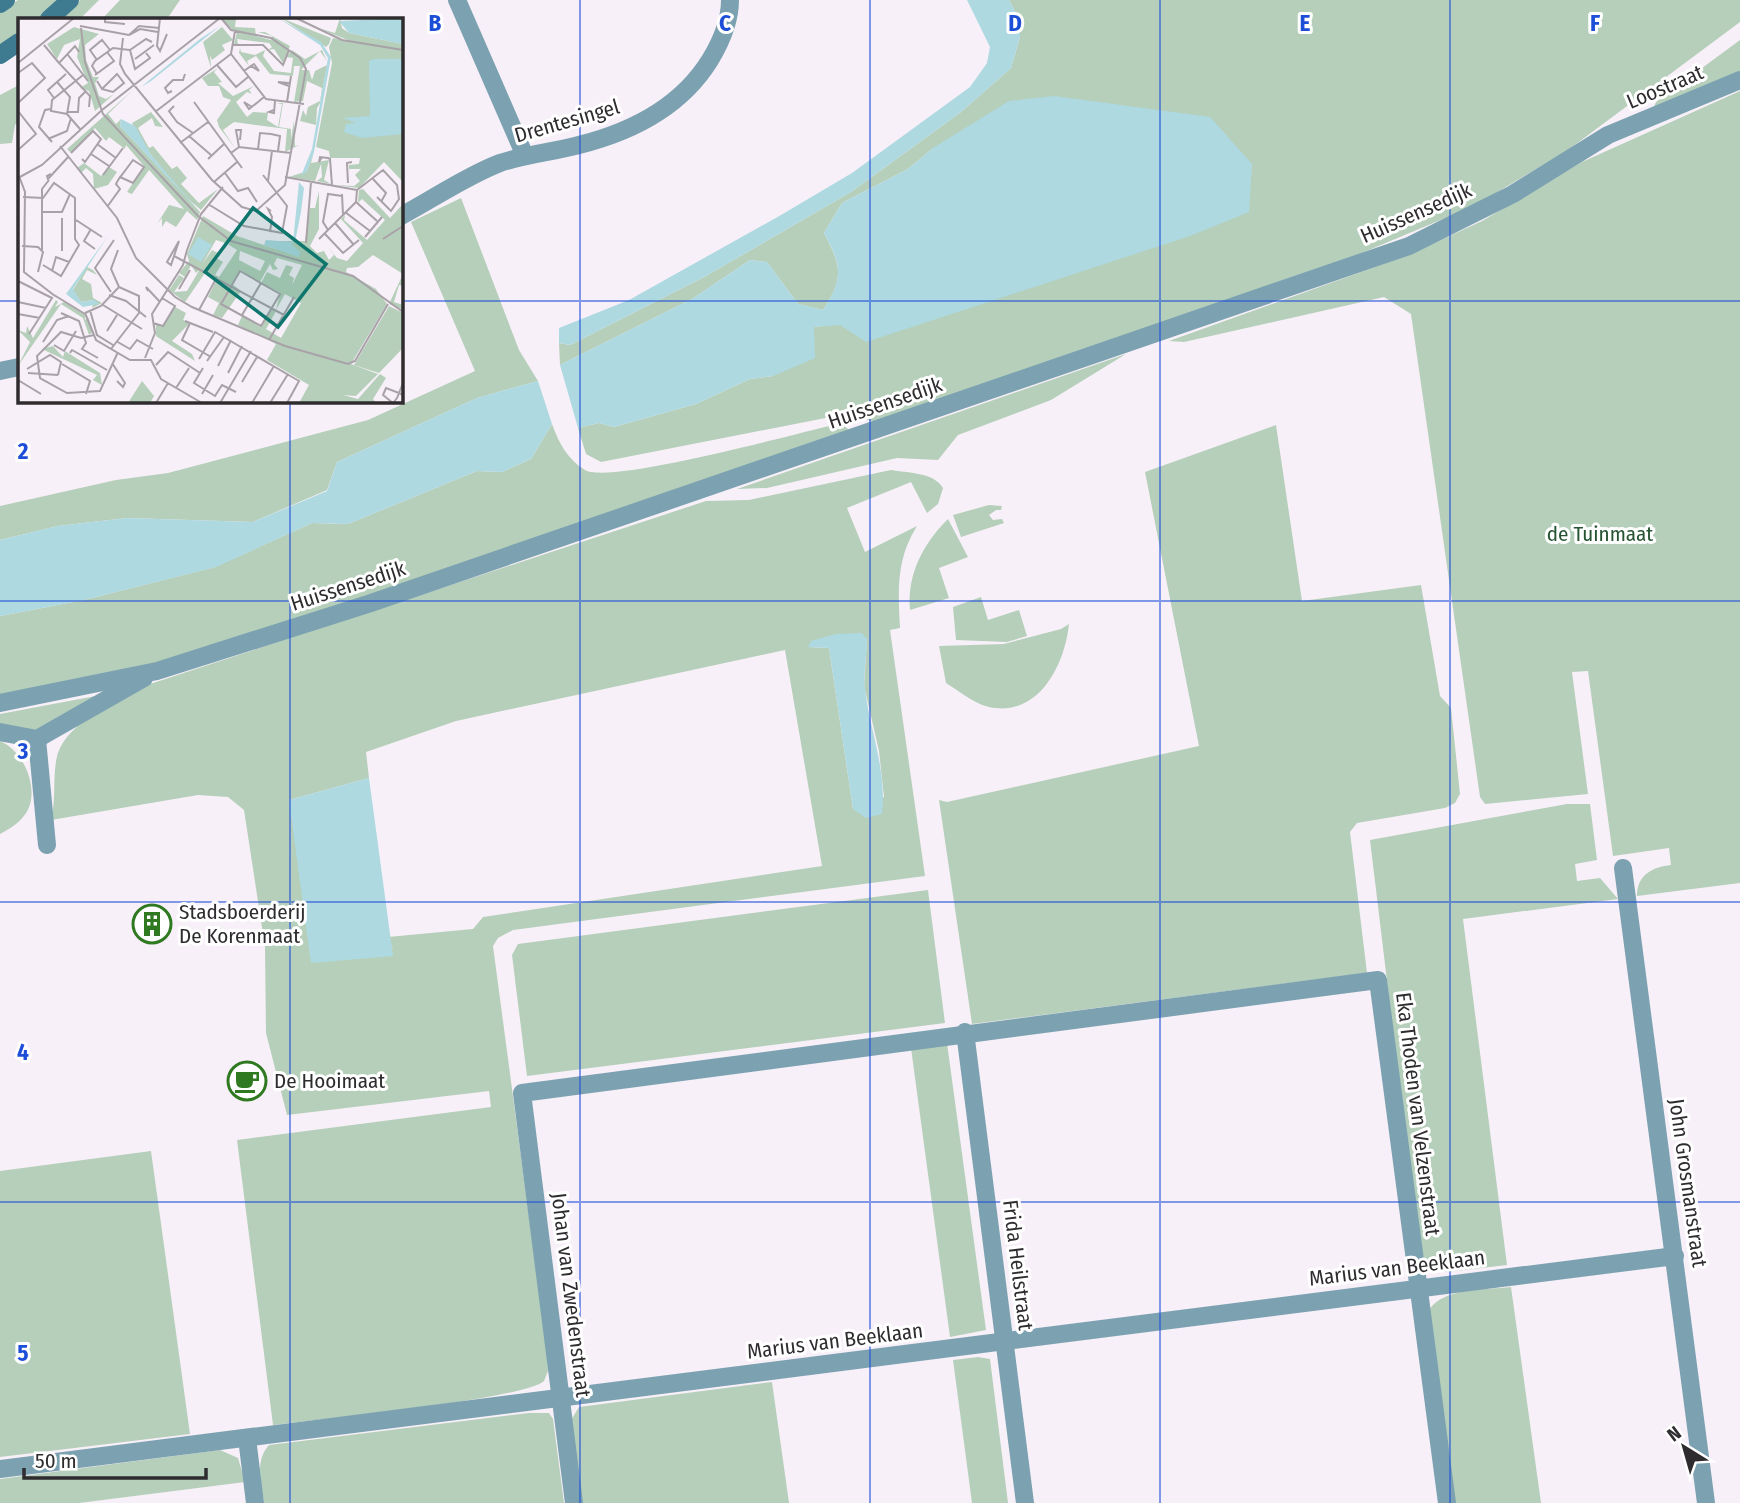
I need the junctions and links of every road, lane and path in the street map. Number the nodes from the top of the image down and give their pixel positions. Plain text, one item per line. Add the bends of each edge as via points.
1 (6, 0) edge
2 (70, 0) edge
3 (457, 0) edge
4 (730, 0) edge
5 (0, 4) edge
6 (50, 18) edge
7 (18, 43) edge
8 (0, 55) edge
9 (1740, 80) edge
10 (1608, 135) joint
11 (525, 156) junction
12 (402, 215) edge
13 (18, 367) edge
14 (0, 371) edge
15 (157, 671) junction
16 (0, 703) edge
17 (0, 733) edge
18 (37, 739) junction
19 (47, 845) dead end
20 (1623, 868) dead end
21 (965, 1032) junction
22 (1675, 1256) junction
23 (1418, 1287) junction
24 (1005, 1342) junction
25 (561, 1398) junction
26 (247, 1438) junction
27 (0, 1469) edge
28 (256, 1503) edge
29 (574, 1503) edge
30 (1025, 1503) edge
31 (1447, 1503) edge
32 (1706, 1503) edge

1 - 5 street
2 - 6 street
3 - 11 street
4 - 11 street, Drentesingel via 719,45 701,74 672,104 634,126
7 - 8 street
9 - 10 street, Loostraat
10 - 15 street, Huissensedijk via 1513,194 1409,246 483,566
11 - 12 street, Drentesingel via 499,164
13 - 14 street
15 - 16 street, Huissensedijk
15 - 18 street, Huissensedijk
17 - 18 street
18 - 19 street
20 - 22 street, John Grosmanstraat
21 - 23 street, Eka Thoden van Velzenstraat via 1378,980
21 - 24 street, Frida Heilstraat
21 - 25 street, Johan van Zwedenstraat via 522,1093
22 - 23 street, Marius van Beeklaan
22 - 32 street, John Grosmanstraat
23 - 24 street, Marius van Beeklaan
23 - 31 street, Eka Thoden van Velzenstraat
24 - 25 street, Marius van Beeklaan
24 - 30 street, Frida Heilstraat
25 - 26 street, Marius van Beeklaan
25 - 29 street, Johan van Zwedenstraat
26 - 27 street, Marius van Beeklaan
26 - 28 street

